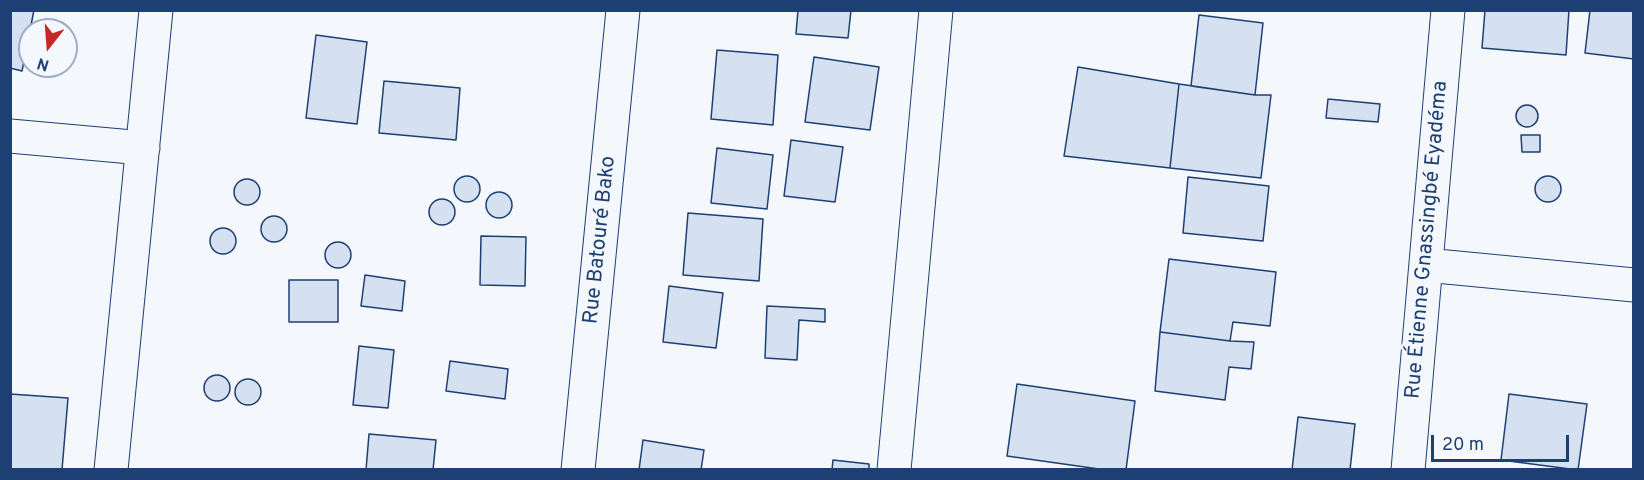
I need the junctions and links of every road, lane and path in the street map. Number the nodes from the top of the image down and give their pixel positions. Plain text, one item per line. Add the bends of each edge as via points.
1 (156, 10) edge
2 (623, 10) edge
3 (936, 10) edge
4 (1448, 10) edge
5 (10, 136) edge
6 (143, 148) junction
7 (1426, 265) junction
8 (1634, 285) edge
9 (111, 470) edge
10 (578, 470) edge
11 (894, 470) edge
12 (1408, 470) edge

1 - 6 street
2 - 10 street, Rue Batouré Bako
3 - 11 street
4 - 7 street, Rue Étienne Gnassingbé Eyadéma
5 - 6 street
6 - 9 street
7 - 8 street
7 - 12 street, Rue Étienne Gnassingbé Eyadéma

